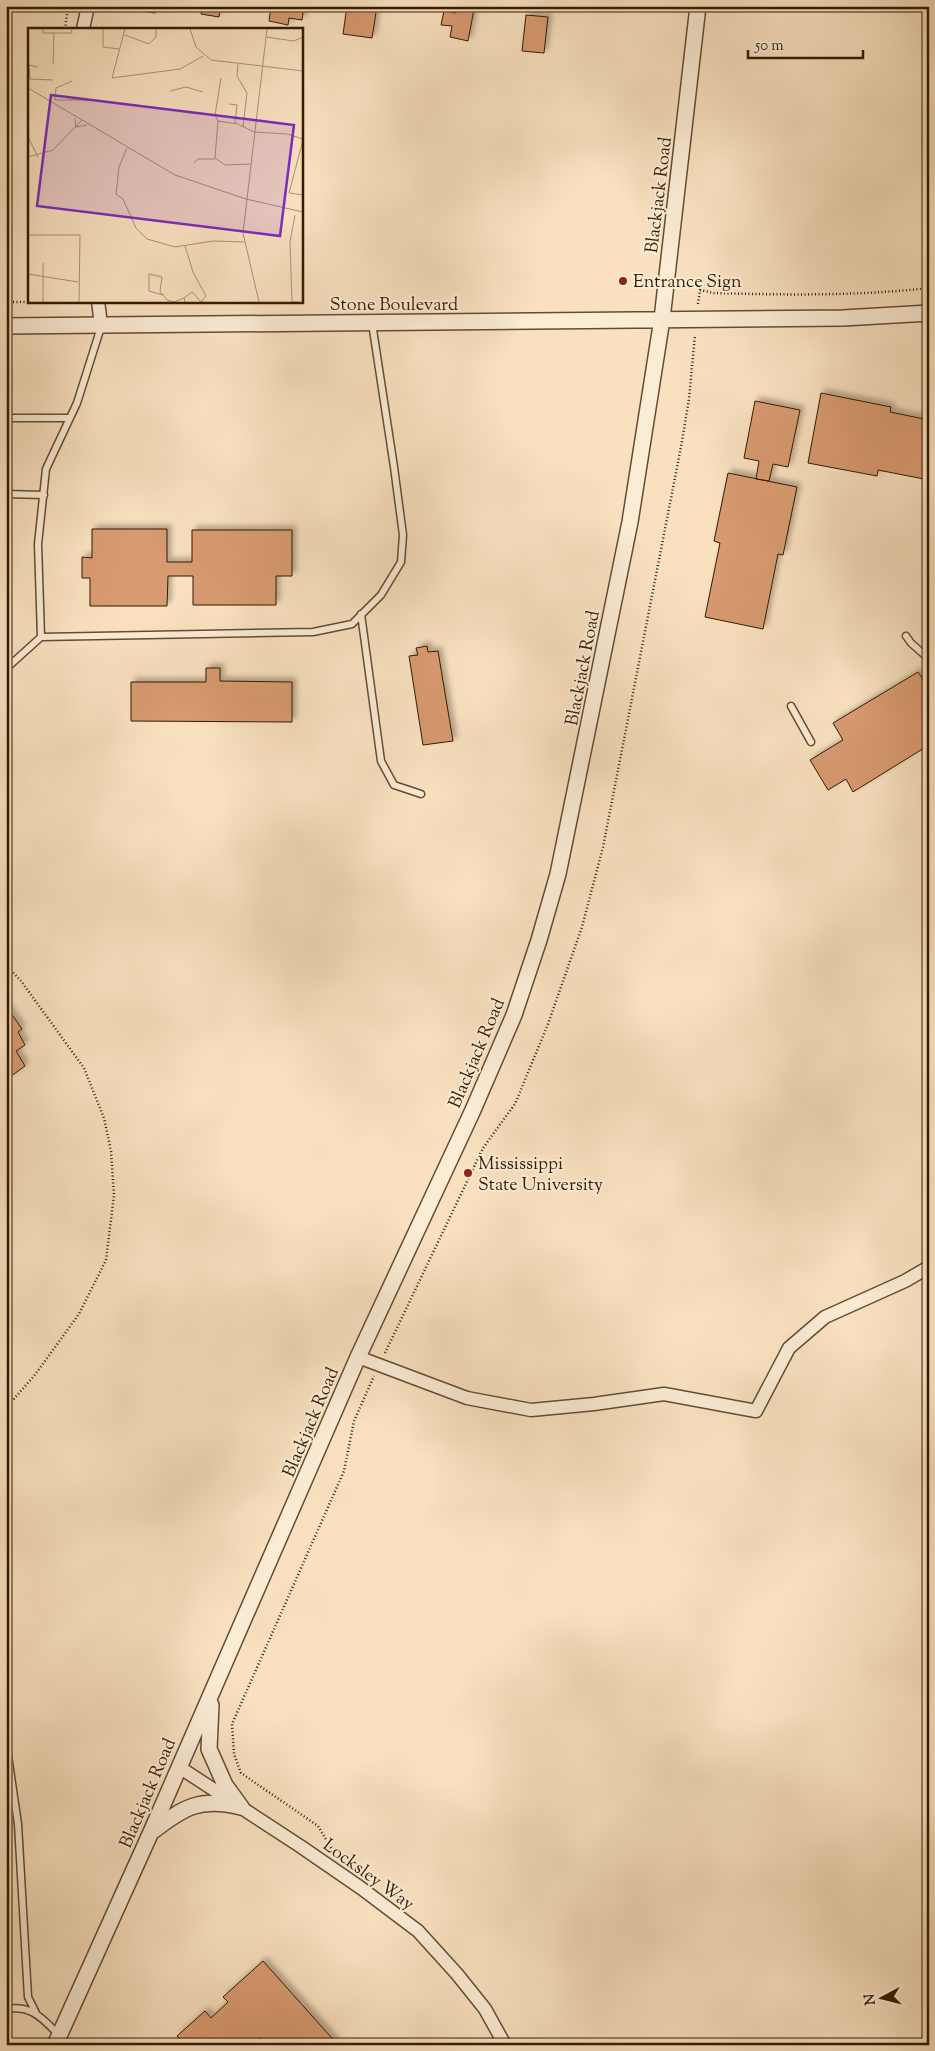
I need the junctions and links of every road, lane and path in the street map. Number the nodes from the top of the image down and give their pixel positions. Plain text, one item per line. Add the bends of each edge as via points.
1 (68, 6) edge
2 (88, 6) edge
3 (698, 6) edge
4 (64, 28) edge
5 (83, 28) edge
6 (929, 288) edge
7 (700, 290) dead end
8 (6, 302) edge
9 (80, 302) edge
10 (98, 302) edge
11 (929, 312) edge
12 (662, 319) junction
13 (372, 323) junction
14 (101, 325) junction
15 (6, 326) edge
16 (6, 418) edge
17 (70, 418) junction
18 (6, 494) edge
19 (44, 495) junction
20 (361, 614) junction
21 (906, 636) dead end
22 (41, 637) junction
23 (929, 660) edge
24 (6, 665) edge
25 (791, 706) dead end
26 (811, 742) dead end
27 (421, 794) dead end
28 (6, 965) edge
29 (929, 1267) edge
30 (358, 1357) junction
31 (6, 1408) edge
32 (213, 1691) junction
33 (6, 1742) edge
34 (179, 1767) junction
35 (241, 1807) junction
36 (151, 1832) junction
37 (6, 2009) edge
38 (36, 2014) junction
39 (57, 2040) edge
40 (505, 2045) edge

1 - 4 path
2 - 5 street
3 - 12 street, Blackjack Road
6 - 7 path via 825,294 714,293
8 - 9 path
10 - 14 street
11 - 12 street, Stone Boulevard via 843,318
12 - 13 street, Stone Boulevard
12 - 30 street, Blackjack Road via 630,522 564,848 539,940 514,1015 473,1110
13 - 14 street, Stone Boulevard
13 - 20 lane via 403,535 401,562 381,595
14 - 15 street, Stone Boulevard
14 - 17 lane
16 - 17 lane
17 - 19 lane via 46,469
18 - 19 lane
19 - 22 lane via 38,544
20 - 22 lane via 352,624 313,632
20 - 27 lane via 381,761 394,785
21 - 23 lane
22 - 24 lane
25 - 26 lane
28 - 31 path via 84,1068 104,1118 111,1151 114,1195 106,1260 80,1314
29 - 30 street via 826,1317 790,1348 756,1411 664,1394 531,1410 467,1398
30 - 32 street, Blackjack Road
32 - 34 street, Blackjack Road
32 - 35 street via 209,1749 225,1785
33 - 38 lane via 18,1824 28,1997
34 - 35 street, Locksley Way
34 - 36 street, Blackjack Road
35 - 36 street via 219,1802 189,1808
35 - 40 street, Locksley Way via 361,1888 418,1931 485,2010
36 - 39 street, Blackjack Road
37 - 38 lane via 19,2007
38 - 39 lane

